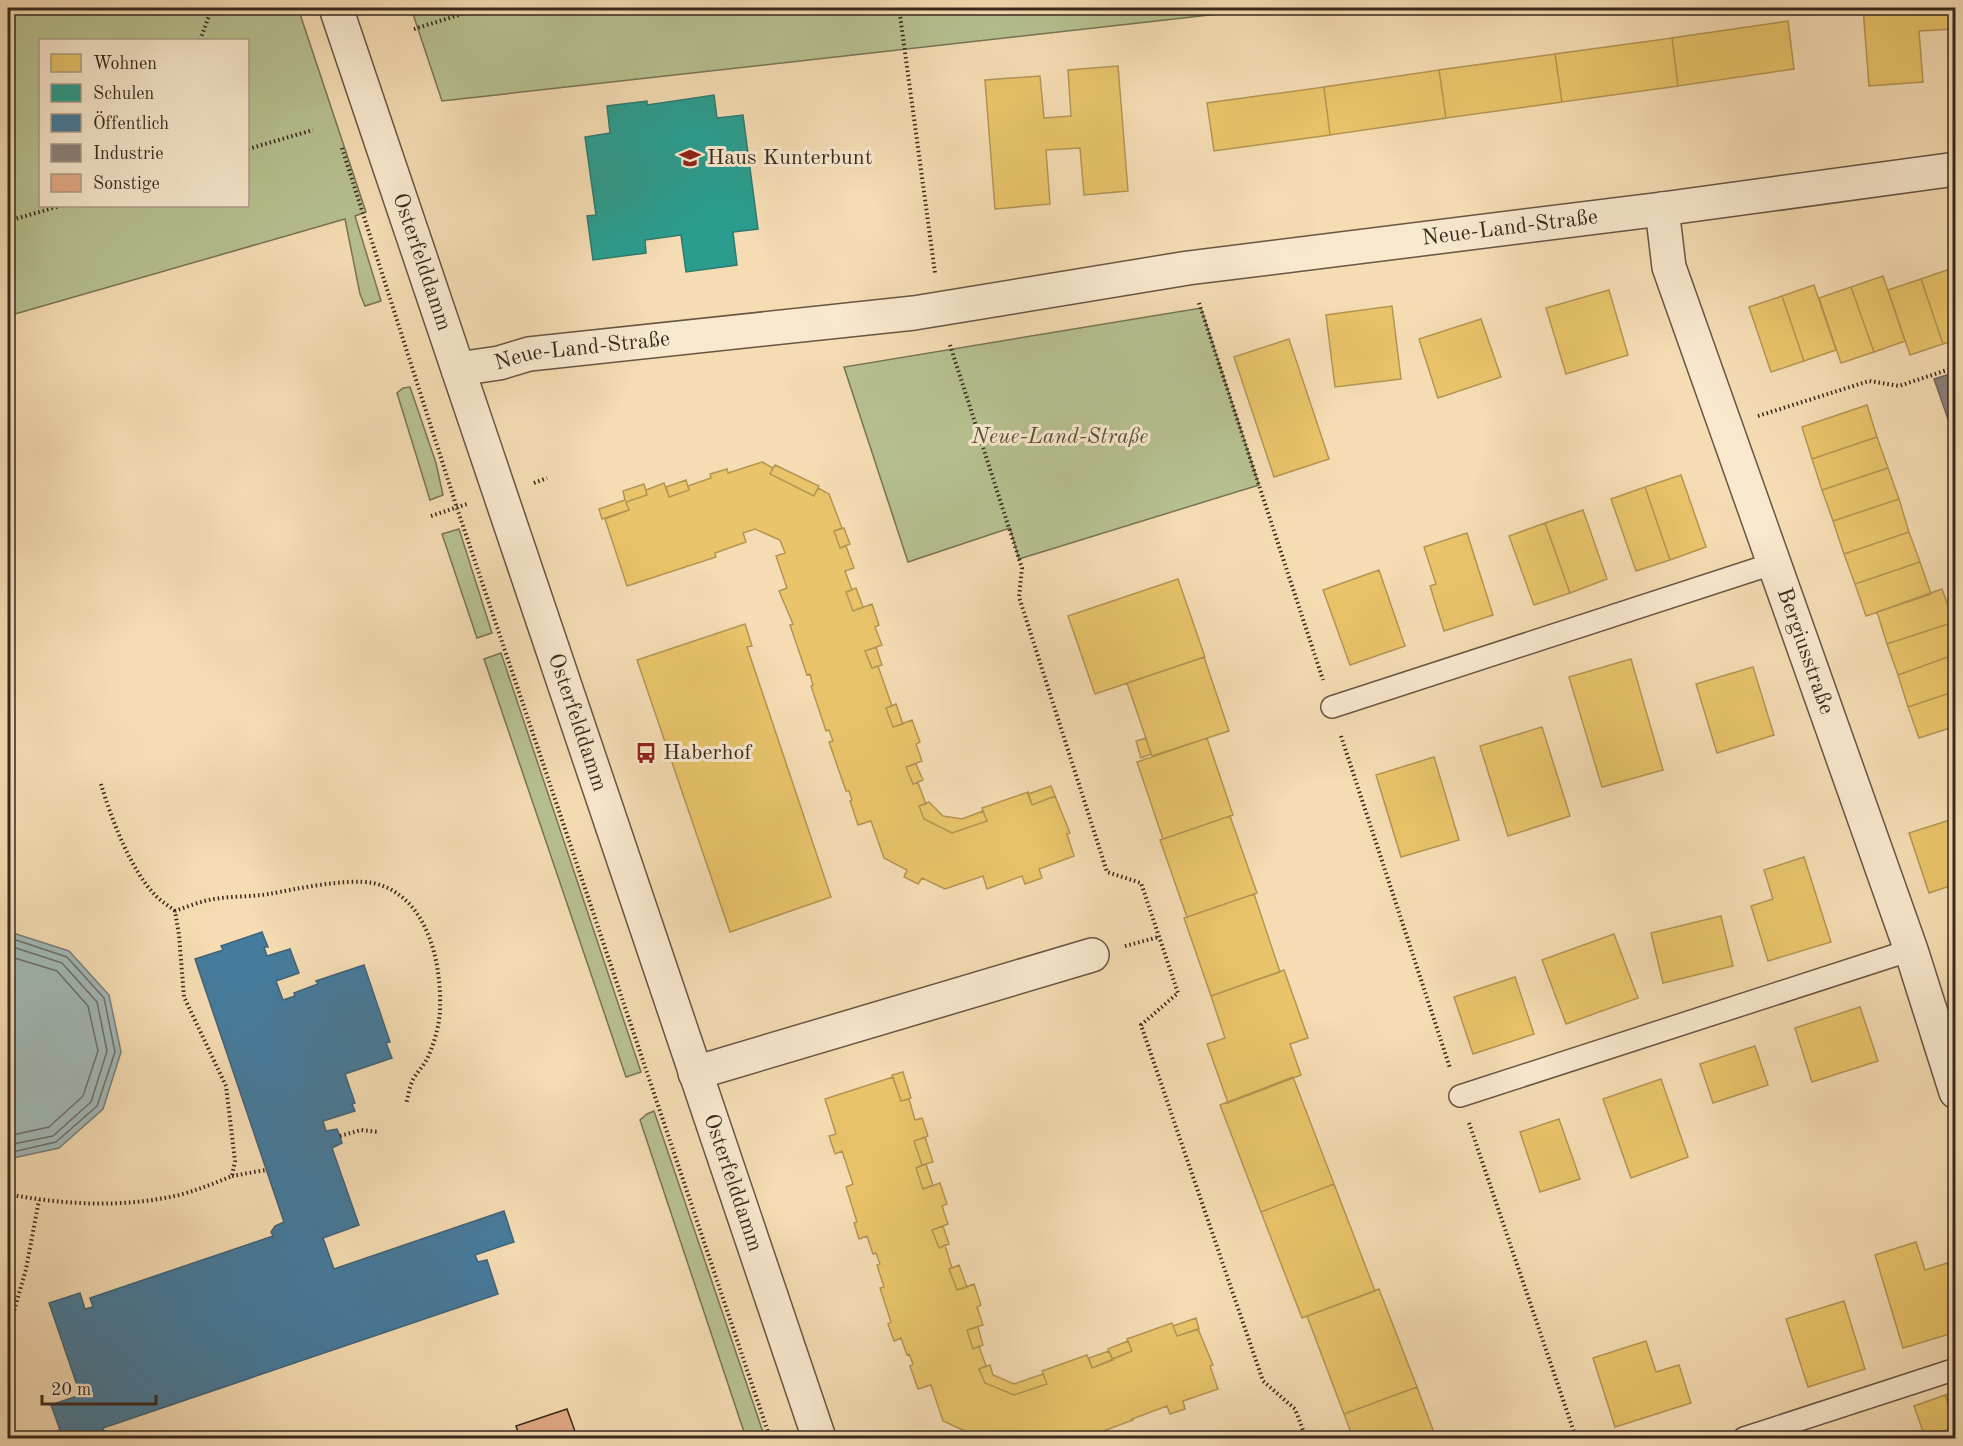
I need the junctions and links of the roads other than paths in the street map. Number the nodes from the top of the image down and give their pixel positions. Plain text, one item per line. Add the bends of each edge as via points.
1 (336, 8) edge
2 (1956, 170) edge
3 (1662, 209) junction
4 (458, 369) junction
5 (1775, 563) junction
6 (1332, 707) road end
7 (1911, 950) junction
8 (1092, 955) dead end
9 (695, 1073) junction
10 (1956, 1092) edge
11 (1460, 1096) road end
12 (1956, 1368) edge
13 (819, 1438) edge
14 (1744, 1438) edge

1 - 4 street, Osterfelddamm
2 - 3 street, Neue-Land-Straße
3 - 4 street, Neue-Land-Straße via 1188,268 940,309 529,354
3 - 5 street, Bergiusstraße via 1669,267
4 - 9 street, Osterfelddamm
5 - 6 lane
5 - 7 street, Bergiusstraße
7 - 10 street, Bergiusstraße
7 - 11 lane
8 - 9 street
9 - 13 street, Osterfelddamm
12 - 14 lane

